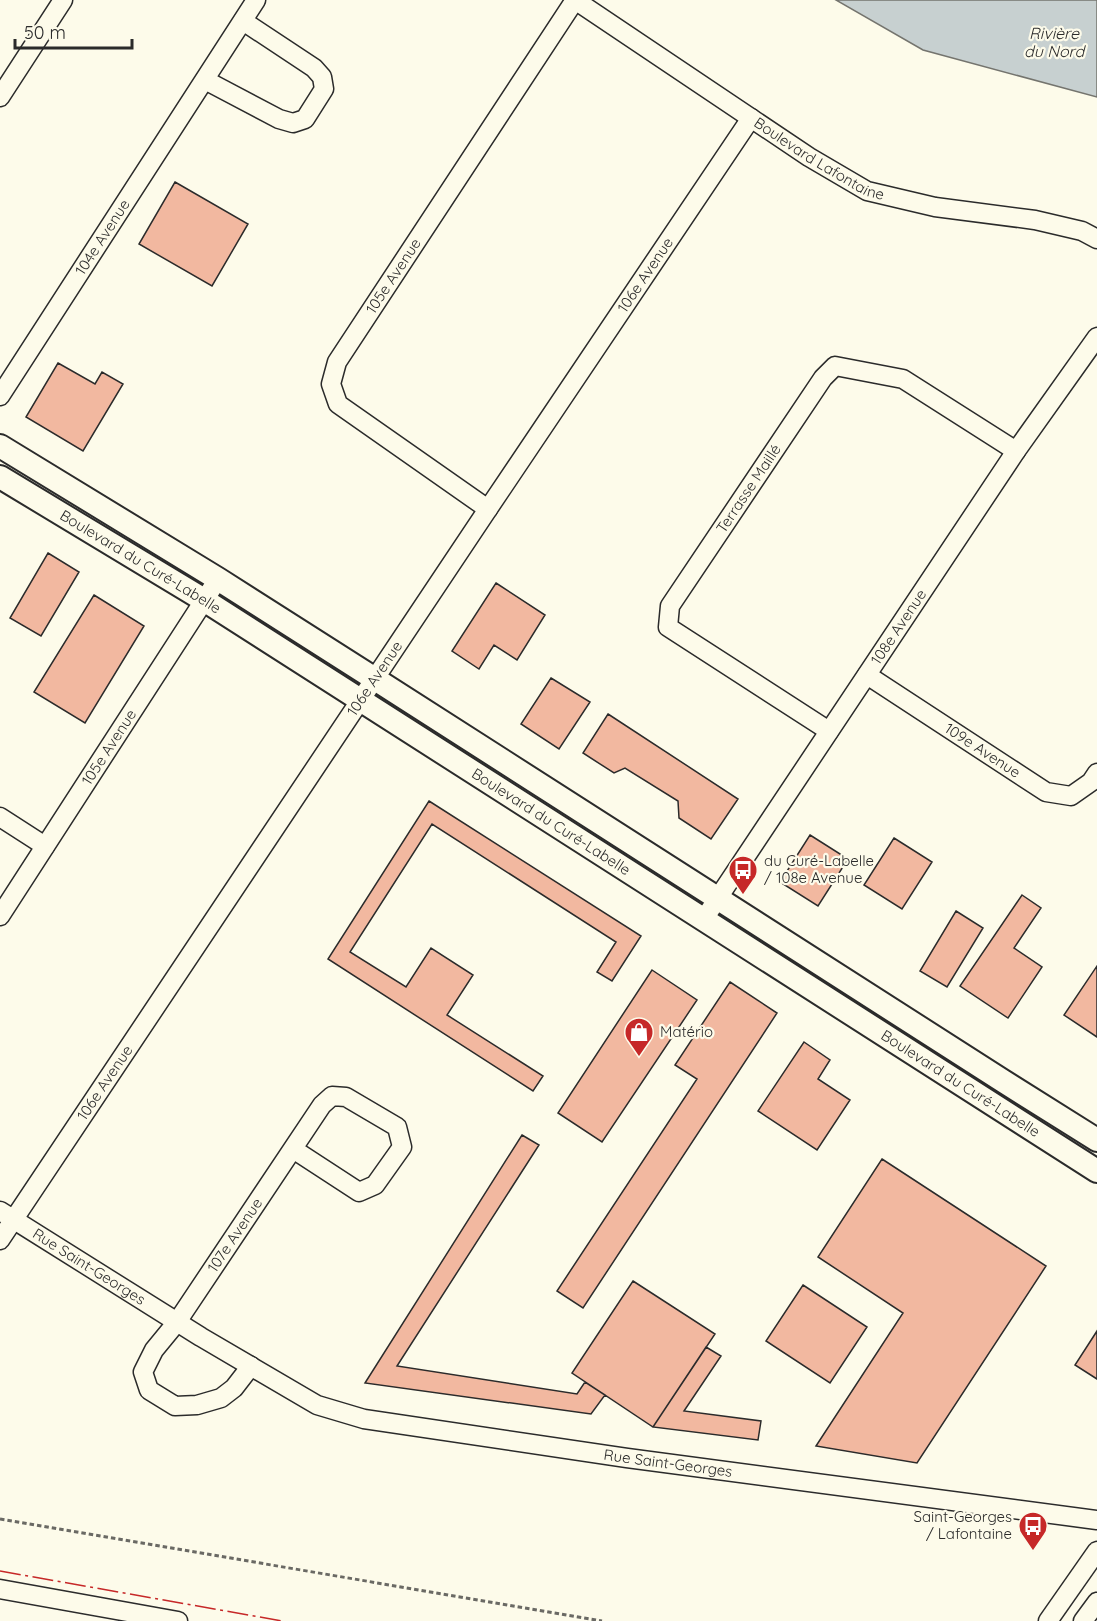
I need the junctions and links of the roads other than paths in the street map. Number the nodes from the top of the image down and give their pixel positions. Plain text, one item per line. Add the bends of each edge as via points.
1 (63, 0) edge
2 (256, 0) edge
3 (575, 0) edge
4 (243, 21) junction
5 (205, 80) junction
6 (0, 97) edge
7 (752, 118) junction
8 (1097, 239) edge
9 (1097, 338) edge
10 (0, 396) edge
11 (0, 446) edge
12 (1016, 451) junction
13 (0, 477) edge
14 (488, 509) junction
15 (218, 579) junction
16 (204, 600) junction
17 (867, 675) junction
18 (375, 679) junction
19 (360, 701) junction
20 (829, 731) junction
21 (1097, 773) edge
22 (0, 817) edge
23 (45, 846) junction
24 (718, 898) junction
25 (0, 916) edge
26 (704, 919) junction
27 (1003, 1081) junction
28 (989, 1103) junction
29 (1097, 1140) edge
30 (293, 1149) junction
31 (1097, 1171) edge
32 (7, 1216) edge
33 (0, 1240) edge
34 (177, 1322) junction
35 (251, 1366) junction
36 (1097, 1520) edge
37 (1097, 1551) edge
38 (0, 1589) edge
39 (1097, 1602) edge
40 (178, 1621) edge
41 (1047, 1621) edge
42 (1083, 1621) edge

1 - 6 street
2 - 4 street, 104e Avenue
3 - 7 street, Boulevard Lafontaine
3 - 14 street, 105e Avenue via 337,362 331,384 338,404
4 - 5 street, 104e Avenue
4 - 5 street via 322,77 324,88 305,119 293,123 279,119
5 - 10 street, 104e Avenue
7 - 8 street, Boulevard Lafontaine via 867,191 934,207 1035,220 1082,231
7 - 14 street, 106e Avenue
9 - 12 street, 108e Avenue
11 - 15 main road, Boulevard du Curé-Labelle
12 - 17 street, 108e Avenue
12 - 20 street, Terrasse Maillé via 903,379 835,366 823,378 670,606 668,627
13 - 16 main road, Boulevard du Curé-Labelle
14 - 18 street, 106e Avenue
15 - 16 street, 105e Avenue
15 - 18 main road, Boulevard du Curé-Labelle
16 - 19 main road, Boulevard du Curé-Labelle
16 - 23 street, 105e Avenue
17 - 20 street, 108e Avenue
17 - 21 street, 109e Avenue via 1046,792 1071,796
18 - 19 street, 106e Avenue
18 - 24 main road, Boulevard du Curé-Labelle
19 - 26 main road, Boulevard du Curé-Labelle
19 - 32 street, 106e Avenue
20 - 24 street, 108e Avenue
22 - 23 street
23 - 25 street, 105e Avenue
24 - 26 street, 108e Avenue
24 - 27 main road, Boulevard du Curé-Labelle
26 - 28 main road, Boulevard du Curé-Labelle
27 - 28 main road
27 - 29 main road, Boulevard du Curé-Labelle
28 - 31 main road, Boulevard du Curé-Labelle
30 - 30 street, 107e Avenue via 333,1096 346,1097 397,1127 402,1147 375,1185 359,1192
30 - 34 street, 107e Avenue
32 - 33 street, 106e Avenue
32 - 34 street, Rue Saint-Georges
34 - 35 street, Rue Saint-Georges
34 - 35 street via 142,1372 149,1390 175,1406 221,1398
35 - 36 street, Rue Saint-Georges via 317,1405 364,1419
37 - 41 street
38 - 40 street
39 - 42 street

